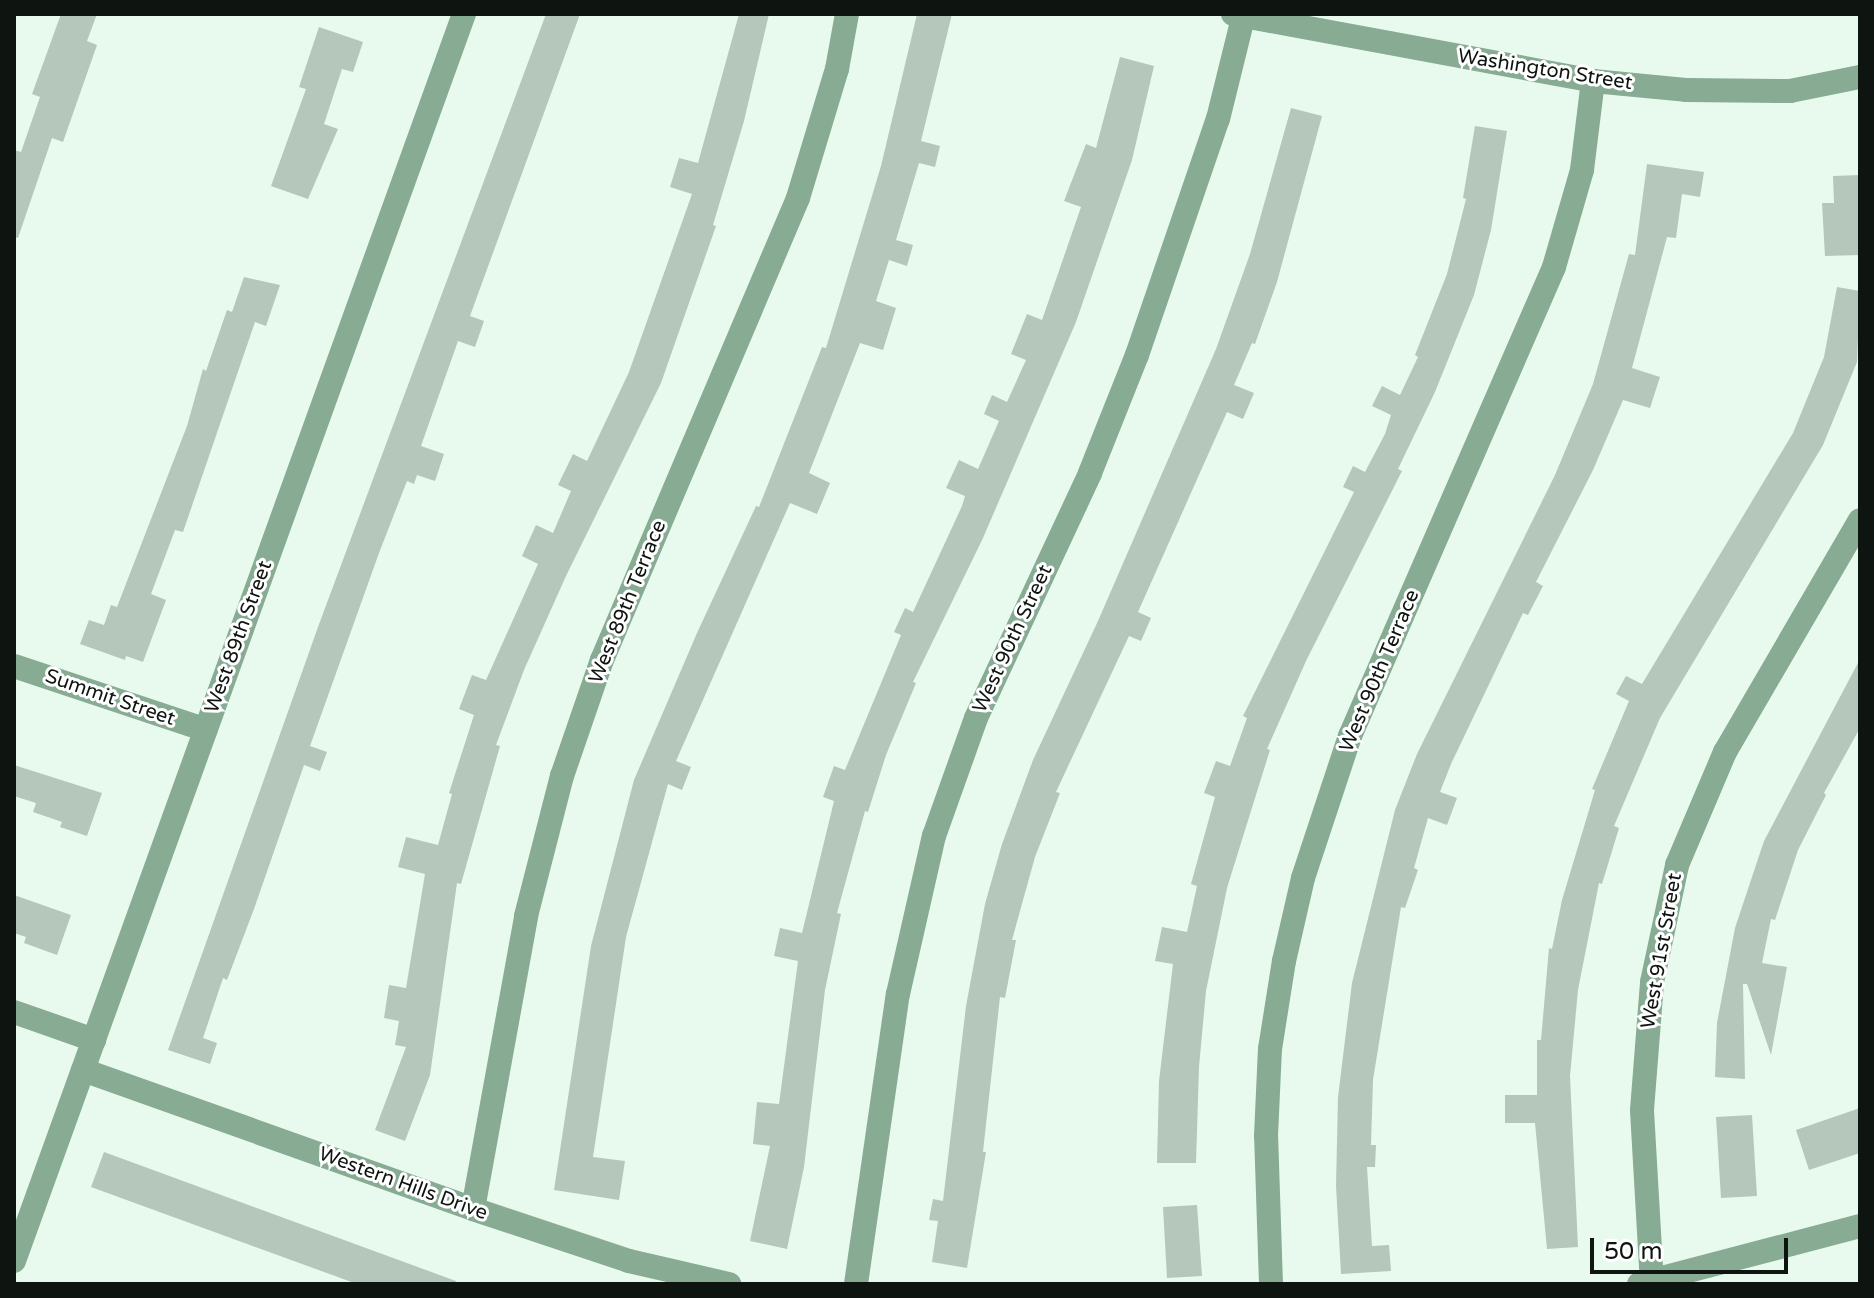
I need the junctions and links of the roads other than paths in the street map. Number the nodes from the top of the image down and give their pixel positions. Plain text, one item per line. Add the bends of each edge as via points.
1 (464, 14) edge
2 (847, 14) edge
3 (1240, 15) edge
4 (1860, 77) edge
5 (1593, 81) junction
6 (1860, 520) edge
7 (14, 666) edge
8 (206, 730) junction
9 (14, 1012) edge
10 (94, 1040) junction
11 (83, 1070) junction
12 (473, 1209) junction
13 (1860, 1226) edge
14 (14, 1261) edge
15 (1648, 1283) edge
16 (729, 1284) edge
17 (856, 1284) edge
18 (1271, 1284) edge

1 - 8 street, West 89th Street
2 - 12 street, West 89th Terrace via 837,69 798,198 602,660 562,776 526,916
3 - 5 street, Washington Street
3 - 17 street, West 90th Street via 1218,119 1137,355 1090,473 976,718 934,836 898,994
4 - 5 street, Washington Street via 1790,91 1686,90
5 - 18 street, West 90th Terrace via 1582,170 1554,267 1350,736 1303,878 1270,1049 1266,1136
6 - 15 street, West 91st Street via 1725,752 1677,865 1652,982 1643,1095
7 - 8 street, Summit Street
8 - 10 street, West 89th Street
9 - 10 street
10 - 11 street, West 89th Street
11 - 12 street, Western Hills Drive
11 - 14 street, West 89th Street
12 - 16 street, Western Hills Drive via 629,1261
13 - 15 street

